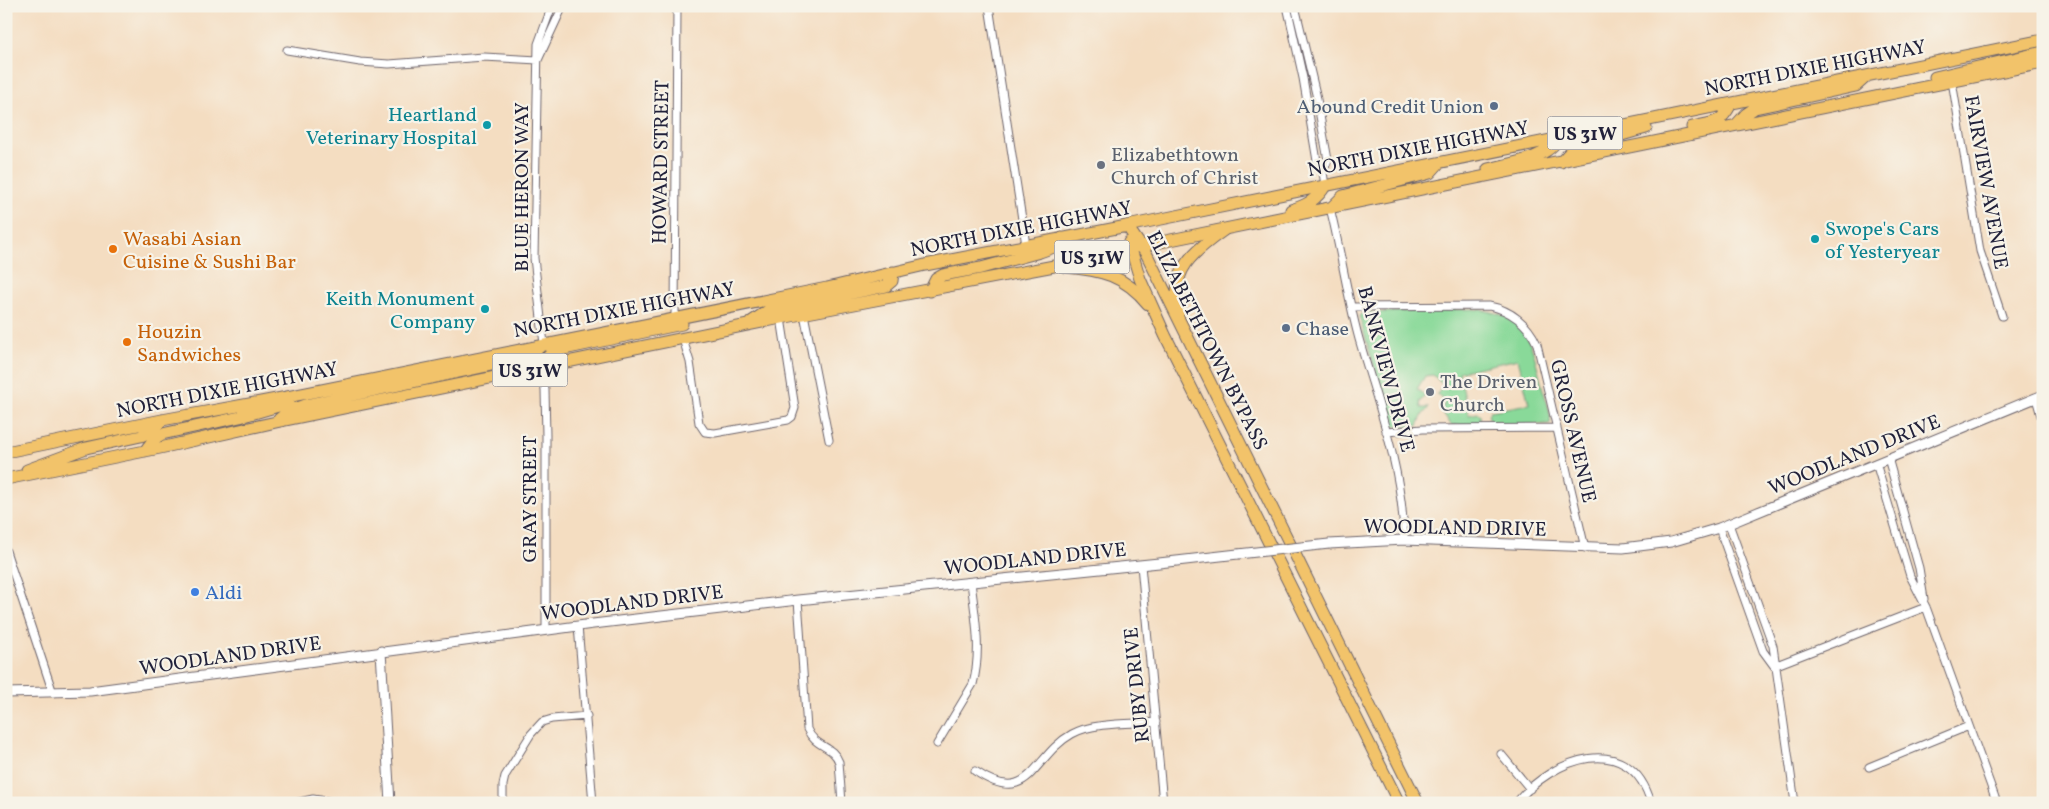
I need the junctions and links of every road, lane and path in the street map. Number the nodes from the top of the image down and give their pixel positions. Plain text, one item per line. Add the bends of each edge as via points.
1 (552, 6) edge
2 (563, 6) edge
3 (678, 6) edge
4 (989, 6) edge
5 (1287, 6) edge
6 (1295, 6) edge
7 (2043, 40) edge
8 (287, 50) dead end
9 (2043, 52) edge
10 (538, 60) junction
11 (2043, 63) edge
12 (1866, 77) junction
13 (1952, 82) junction
14 (1726, 104) junction
15 (1838, 104) junction
16 (1736, 126) junction
17 (1557, 139) junction
18 (1623, 148) junction
19 (1561, 162) junction
20 (1439, 163) junction
21 (1323, 172) junction
22 (1325, 186) junction
23 (1416, 190) junction
24 (1330, 208) junction
25 (1127, 226) junction
26 (1226, 229) junction
27 (1063, 237) junction
28 (1026, 245) junction
29 (1135, 248) junction
30 (1054, 266) junction
31 (893, 272) junction
32 (930, 291) junction
33 (794, 294) junction
34 (1352, 307) junction
35 (804, 314) junction
36 (2002, 316) dead end
37 (675, 318) junction
38 (781, 318) junction
39 (745, 325) junction
40 (1165, 334) junction
41 (1187, 337) junction
42 (683, 339) junction
43 (544, 344) junction
44 (542, 368) junction
45 (318, 390) junction
46 (2039, 396) edge
47 (162, 420) junction
48 (276, 422) junction
49 (2043, 423) edge
50 (1557, 428) junction
51 (1386, 432) junction
52 (829, 440) dead end
53 (145, 451) junction
54 (6, 452) edge
55 (1888, 458) junction
56 (1876, 463) junction
57 (8, 479) edge
58 (1729, 524) junction
59 (1719, 528) junction
60 (1404, 540) junction
61 (1585, 548) junction
62 (6, 551) edge
63 (1141, 565) junction
64 (971, 582) junction
65 (798, 600) junction
66 (1926, 607) junction
67 (578, 626) junction
68 (546, 630) junction
69 (381, 651) junction
70 (1774, 666) junction
71 (6, 693) edge
72 (53, 693) junction
73 (587, 716) junction
74 (1156, 722) junction
75 (1969, 726) junction
76 (937, 744) dead end
77 (1501, 754) dead end
78 (1869, 766) dead end
79 (975, 771) dead end
80 (1029, 787) dead end
81 (991, 789) dead end
82 (1530, 789) junction
83 (295, 803) edge
84 (340, 803) edge
85 (390, 803) edge
86 (503, 803) edge
87 (593, 803) edge
88 (842, 803) edge
89 (1163, 803) edge
90 (1399, 803) edge
91 (1418, 803) edge
92 (1516, 803) edge
93 (1650, 803) edge
94 (1795, 803) edge
95 (1997, 803) edge

1 - 10 street, BLUE HERON WAY via 538,44
2 - 10 street, BLUE HERON WAY
3 - 37 street, HOWARD STREET
4 - 28 street
5 - 21 street via 1317,161
6 - 21 street via 1328,160
7 - 12 main road, NORTH DIXIE HIGHWAY / US 31W
8 - 10 street via 389,64 484,56
9 - 15 main road via 1846,98
10 - 43 street, BLUE HERON WAY via 534,258
11 - 13 main road, NORTH DIXIE HIGHWAY / US 31W
12 - 14 main road, NORTH DIXIE HIGHWAY / US 31W
12 - 16 main road via 1856,86 1755,108
13 - 15 main road, NORTH DIXIE HIGHWAY / US 31W
13 - 36 street, FAIRVIEW AVENUE via 1980,251
14 - 17 main road, NORTH DIXIE HIGHWAY / US 31W
14 - 18 main road via 1724,117 1714,122 1633,140
14 - 19 main road via 1714,114 1641,129 1573,149
15 - 16 main road, NORTH DIXIE HIGHWAY / US 31W
16 - 18 main road, NORTH DIXIE HIGHWAY / US 31W
17 - 20 main road, NORTH DIXIE HIGHWAY / US 31W
17 - 23 main road via 1545,153 1423,182
18 - 19 main road, NORTH DIXIE HIGHWAY / US 31W
19 - 23 main road, NORTH DIXIE HIGHWAY / US 31W
20 - 22 main road, NORTH DIXIE HIGHWAY / US 31W
20 - 24 main road via 1430,173 1343,196
21 - 22 street
22 - 25 main road, NORTH DIXIE HIGHWAY / US 31W
22 - 26 main road via 1319,196 1305,205 1237,220
23 - 24 main road, NORTH DIXIE HIGHWAY / US 31W
24 - 26 main road, NORTH DIXIE HIGHWAY / US 31W
24 - 34 street, BANKVIEW DRIVE
25 - 27 main road, NORTH DIXIE HIGHWAY / US 31W
25 - 29 main road, ELIZABETHTOWN BYPASS
26 - 29 main road, NORTH DIXIE HIGHWAY / US 31W
26 - 41 main road via 1192,255 1179,278 1177,301
27 - 28 main road, NORTH DIXIE HIGHWAY / US 31W
27 - 32 main road via 1054,247 1040,252 936,279
28 - 31 main road, NORTH DIXIE HIGHWAY / US 31W
29 - 30 main road, US 31W
29 - 40 main road, ELIZABETHTOWN BYPASS via 1140,279
29 - 41 main road, ELIZABETHTOWN BYPASS
30 - 32 main road, NORTH DIXIE HIGHWAY / US 31W
30 - 40 main road via 1092,269 1118,278 1140,295
31 - 33 main road, NORTH DIXIE HIGHWAY / US 31W
31 - 39 main road via 892,281 886,286 769,310
32 - 35 main road, NORTH DIXIE HIGHWAY / US 31W
33 - 37 main road, NORTH DIXIE HIGHWAY / US 31W
33 - 44 main road via 733,314 560,350 551,353
34 - 50 street, GROSS AVENUE via 1489,306 1509,312 1525,326 1537,344
34 - 51 street, BANKVIEW DRIVE
35 - 38 main road, NORTH DIXIE HIGHWAY / US 31W
35 - 52 street
37 - 43 main road, NORTH DIXIE HIGHWAY / US 31W
38 - 39 main road, NORTH DIXIE HIGHWAY / US 31W
38 - 42 street via 795,408 788,420 705,432 699,424 690,362
39 - 42 main road, NORTH DIXIE HIGHWAY / US 31W
40 - 90 main road, ELIZABETHTOWN BYPASS
41 - 91 main road, ELIZABETHTOWN BYPASS
42 - 44 main road, NORTH DIXIE HIGHWAY / US 31W
43 - 45 main road, NORTH DIXIE HIGHWAY / US 31W
43 - 48 main road via 519,359 306,405 289,411
44 - 48 main road, NORTH DIXIE HIGHWAY / US 31W
44 - 68 street, GRAY STREET via 545,390
45 - 47 main road, NORTH DIXIE HIGHWAY / US 31W
45 - 53 main road via 296,401 162,434
46 - 49 street
46 - 55 street, WOODLAND DRIVE
47 - 54 main road, NORTH DIXIE HIGHWAY / US 31W
47 - 57 main road via 151,432 141,436 86,448
48 - 53 main road, NORTH DIXIE HIGHWAY / US 31W
50 - 51 street
50 - 61 street, GROSS AVENUE
51 - 60 street, BANKVIEW DRIVE via 1397,471
53 - 57 main road, NORTH DIXIE HIGHWAY / US 31W
55 - 56 street, WOODLAND DRIVE
55 - 66 street via 1919,568
56 - 58 street, WOODLAND DRIVE
56 - 66 street via 1910,576
58 - 59 street, WOODLAND DRIVE
58 - 70 street via 1773,646
59 - 61 street, WOODLAND DRIVE via 1671,542 1623,548
59 - 70 street via 1763,651
60 - 61 street, WOODLAND DRIVE
60 - 63 street, WOODLAND DRIVE, bridge via 1329,544
62 - 72 street
63 - 64 street, WOODLAND DRIVE
63 - 74 street, RUBY DRIVE
64 - 65 street, WOODLAND DRIVE
64 - 76 street via 979,658 976,673 973,684
65 - 67 street, WOODLAND DRIVE
65 - 88 street via 807,729 816,743 837,756
66 - 70 street
66 - 75 street
67 - 68 street, WOODLAND DRIVE
67 - 73 street
68 - 69 street, WOODLAND DRIVE
69 - 72 street, WOODLAND DRIVE via 113,688
69 - 85 street
70 - 94 street
71 - 72 street, WOODLAND DRIVE
73 - 86 street via 552,719 538,725 505,776
73 - 87 street
74 - 80 street via 1095,727 1071,734 1057,746
74 - 89 street, RUBY DRIVE
75 - 78 street
75 - 95 street
77 - 82 street
79 - 81 street
82 - 92 street
82 - 93 street via 1563,767 1587,758 1604,757 1620,762 1634,772 1645,786
83 - 84 street via 313,799

